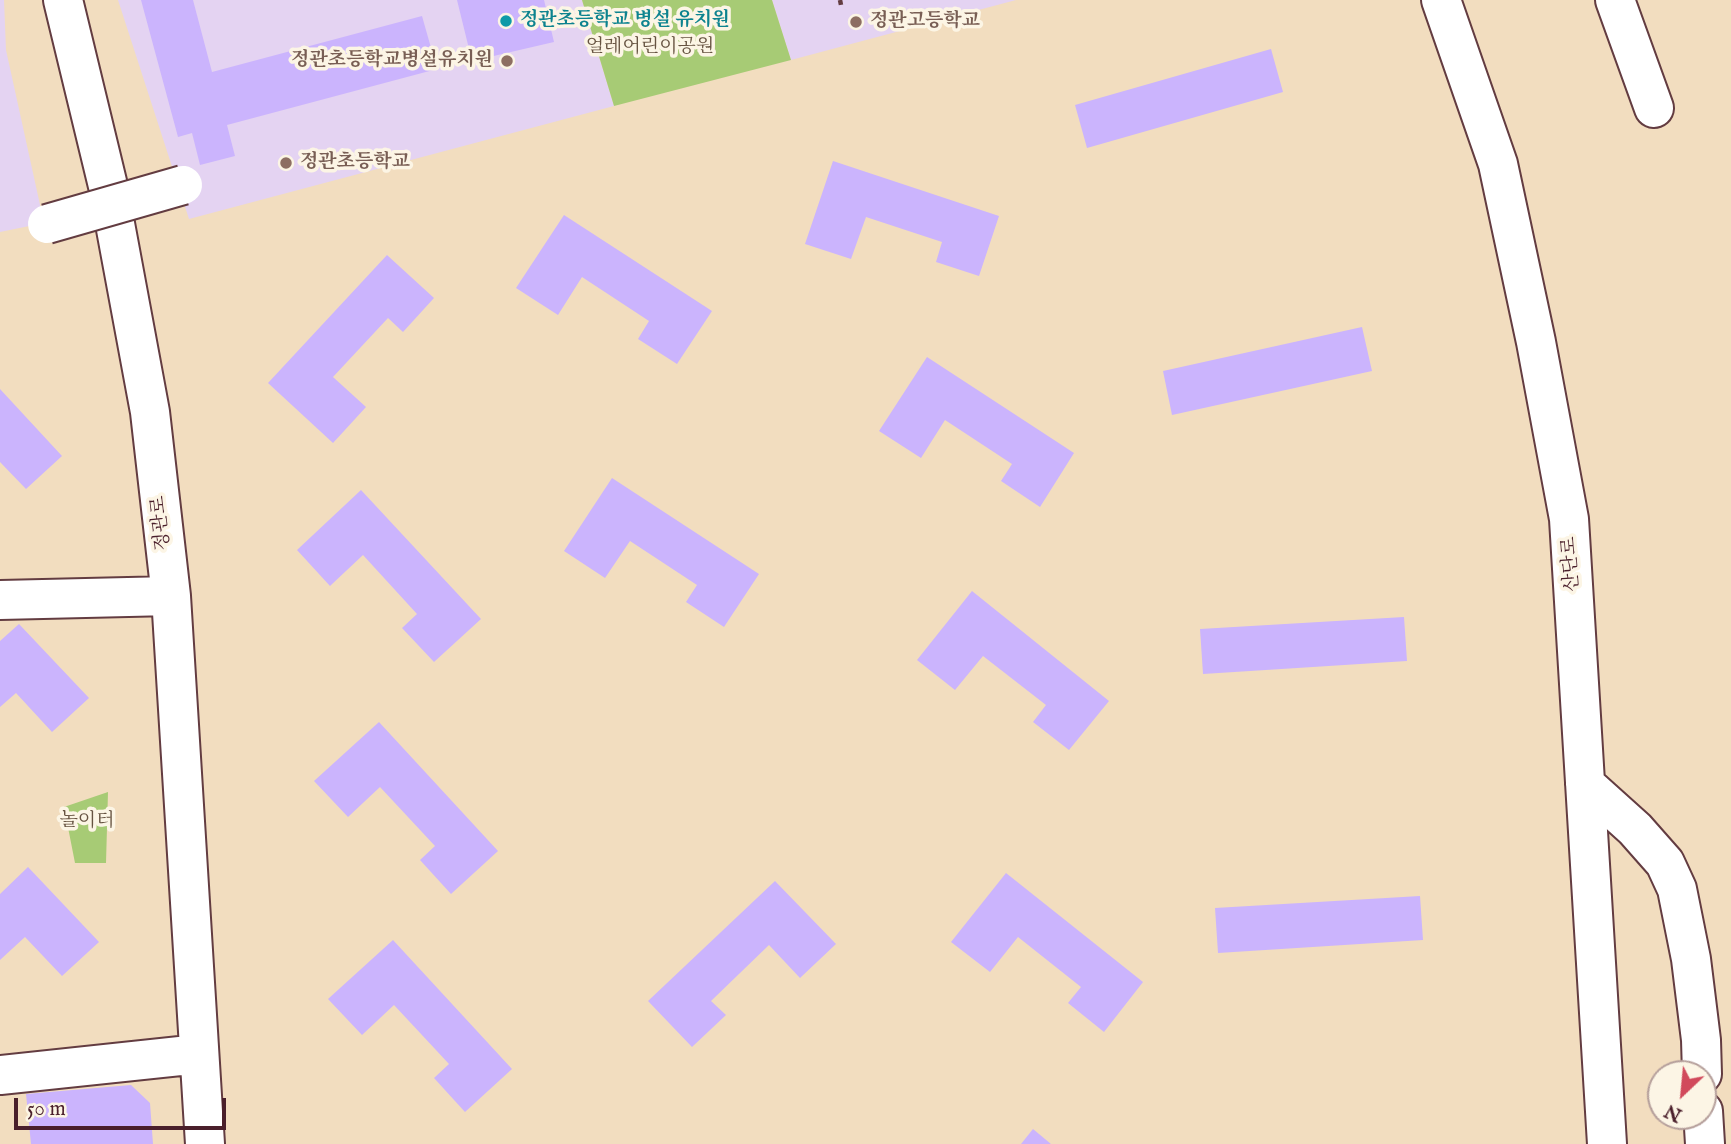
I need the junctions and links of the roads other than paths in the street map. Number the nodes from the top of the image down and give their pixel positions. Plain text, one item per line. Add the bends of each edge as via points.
1 (63, 0) edge
2 (1441, 0) edge
3 (1615, 0) edge
4 (1654, 107) dead end
5 (183, 185) dead end
6 (47, 224) dead end
7 (170, 596) junction
8 (0, 600) edge
9 (1585, 784) junction
10 (199, 1054) junction
11 (1702, 1060) edge
12 (0, 1075) edge
13 (205, 1144) edge
14 (1607, 1144) edge

1 - 7 street, 정관로 via 108,186 150,412
2 - 9 street, 산단로 via 1498,164 1569,519
3 - 4 street
5 - 6 street, bridge
7 - 8 street
7 - 10 street, 정관로
9 - 11 street via 1665,863 1677,889 1691,959
9 - 14 street, 산단로
10 - 12 street
10 - 13 street, 정관로

